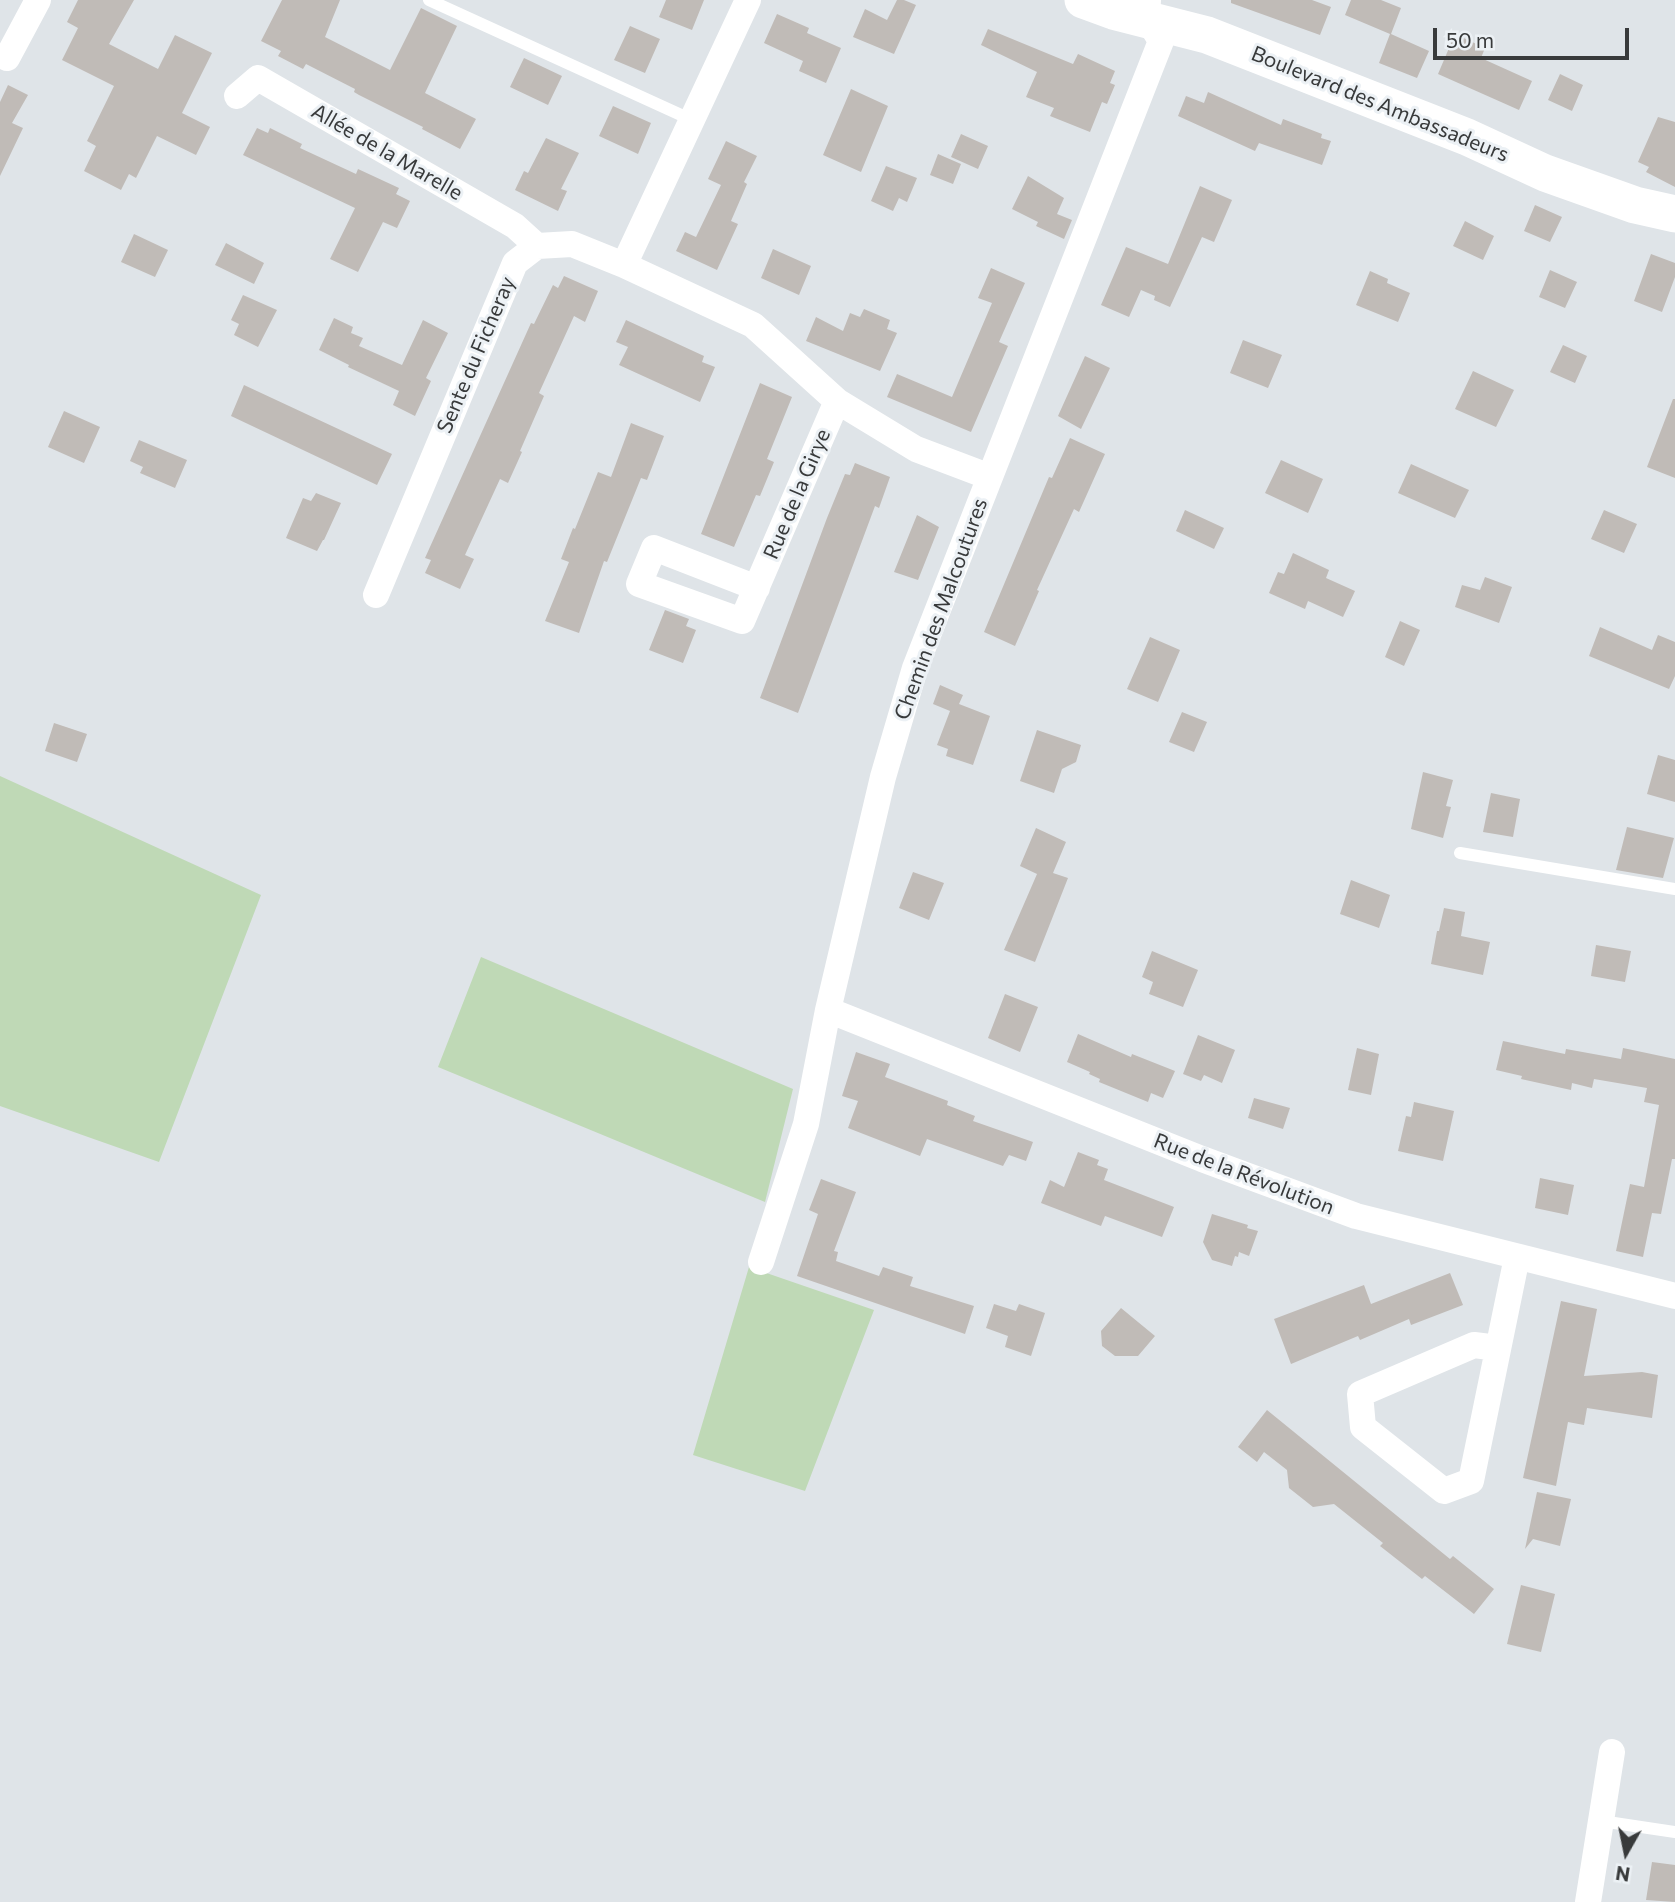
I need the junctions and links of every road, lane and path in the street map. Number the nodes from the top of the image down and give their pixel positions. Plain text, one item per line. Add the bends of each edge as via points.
1 (38, 0) edge
2 (429, 0) edge
3 (748, 0) edge
4 (1083, 0) edge
5 (1148, 9) edge
6 (7, 58) dead end
7 (237, 96) dead end
8 (692, 121) junction
9 (1675, 214) edge
10 (537, 246) junction
11 (624, 265) junction
12 (837, 401) junction
13 (990, 477) junction
14 (757, 588) dead end
15 (376, 595) dead end
16 (1460, 853) dead end
17 (1675, 889) edge
18 (828, 1010) junction
19 (1517, 1256) junction
20 (761, 1262) dead end
21 (1675, 1296) edge
22 (1499, 1348) junction
23 (1612, 1752) dead end
24 (1601, 1821) junction
25 (1675, 1832) edge
26 (1588, 1902) edge

1 - 6 street
2 - 8 lane
3 - 8 street
4 - 5 main road, Boulevard des Ambassadeurs via 1113,11
5 - 9 main road, Boulevard des Ambassadeurs via 1467,136 1545,173
5 - 13 street, Chemin des Malcoutures via 1161,41
7 - 10 street, Allée de la Marelle via 258,78 515,226
8 - 11 street
10 - 11 street via 572,244
10 - 15 street, Sente du Ficheray via 515,263
11 - 12 street via 753,325
12 - 13 street via 916,449
12 - 14 street, Rue de la Girye
13 - 18 street, Chemin des Malcoutures via 915,668 883,777
16 - 17 lane
18 - 19 street, Rue de la Révolution via 1356,1216
18 - 20 street, Chemin des Malcoutures via 806,1124
19 - 21 street, Rue de la Révolution
19 - 22 street
22 - 22 street via 1471,1481 1444,1491 1363,1427 1360,1394 1474,1345
23 - 24 street
24 - 25 lane
24 - 26 street

